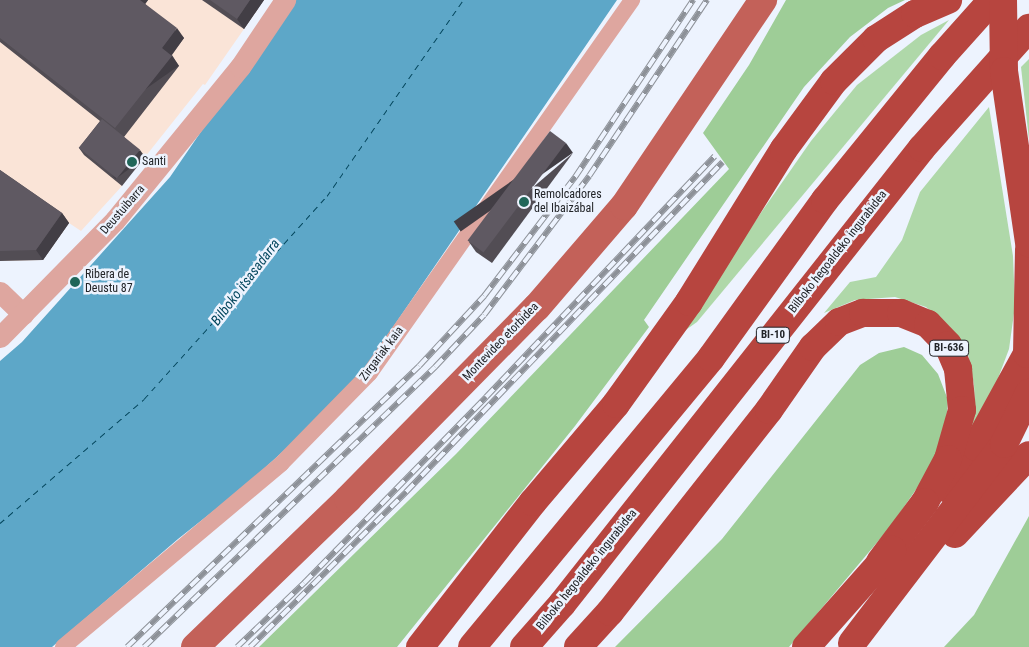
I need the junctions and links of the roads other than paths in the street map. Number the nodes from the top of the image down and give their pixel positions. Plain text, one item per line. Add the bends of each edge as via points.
1 (285, 0) edge
2 (632, 0) edge
3 (763, 0) edge
4 (948, 0) edge
5 (992, 0) edge
6 (1003, 0) edge
7 (1029, 28) edge
8 (1029, 243) edge
9 (1029, 249) edge
10 (0, 292) edge
11 (22, 314) junction
12 (0, 337) edge
13 (1029, 393) edge
14 (1029, 455) edge
15 (880, 562) junction
16 (850, 645) edge
17 (63, 647) edge
18 (195, 647) edge
19 (420, 647) edge
20 (472, 647) edge
21 (524, 647) edge
22 (578, 647) edge
23 (806, 647) edge

1 - 11 street, Deustuibarra via 240,67 175,149 115,220
2 - 17 street, Zirgariak kaia via 370,373 281,464
3 - 18 main road, Montevideo etorbidea via 624,206 537,307 348,499
4 - 19 highway via 915,14 860,54 834,81 784,149 688,302 616,404 533,502
5 - 20 highway, BI-10 via 824,200 711,358
6 - 8 highway, bridge via 1004,71
7 - 21 highway, Bilboko hegoaldeko ingurabidea / BI-10 via 922,148 562,604
9 - 15 highway via 1027,354 976,447 941,500
10 - 11 street
11 - 12 street, Deustuibarra
13 - 16 highway via 1004,444
14 - 16 highway
15 - 22 highway, BI-636 via 925,502 948,459 962,410 958,369 948,344 928,324 901,313 863,313 839,322 813,347 763,418 610,612
15 - 23 highway, BI-636

